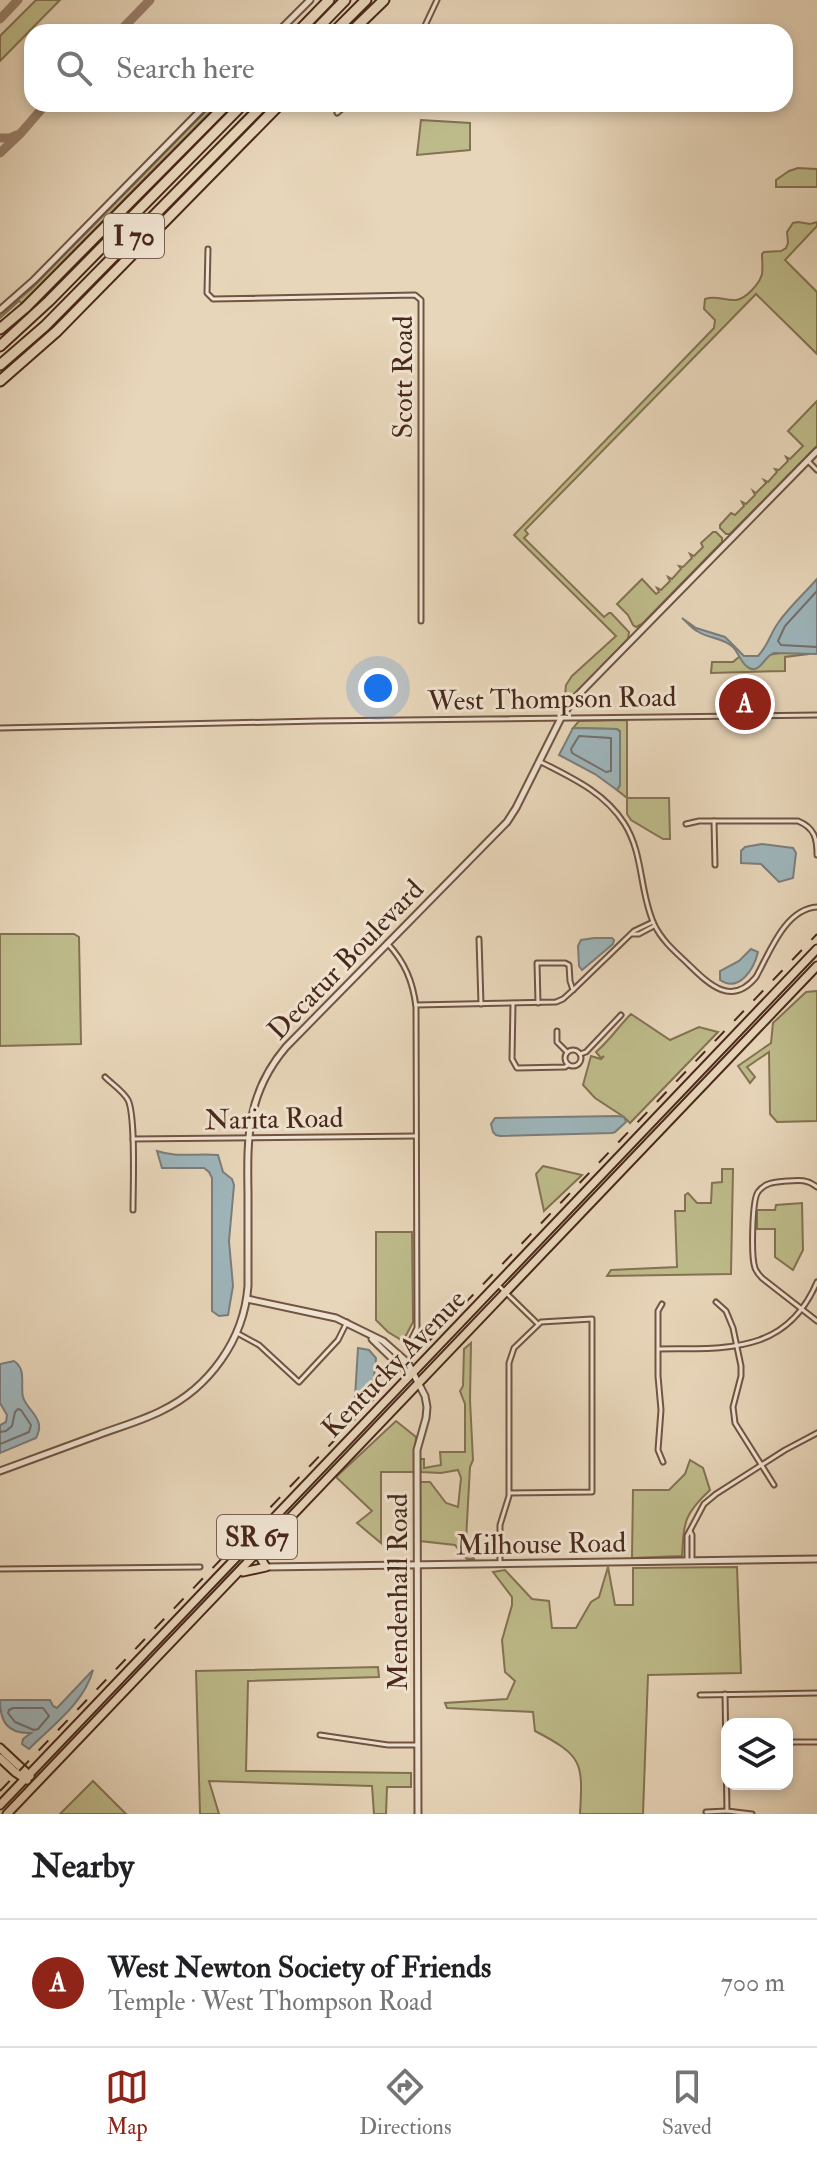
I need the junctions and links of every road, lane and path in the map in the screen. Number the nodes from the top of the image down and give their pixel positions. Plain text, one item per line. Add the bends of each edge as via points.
1 (310, 0) edge
2 (329, 0) edge
3 (345, 0) edge
4 (366, 0) edge
5 (384, 0) edge
6 (437, 0) edge
7 (286, 24) edge
8 (306, 24) edge
9 (322, 24) edge
10 (342, 24) edge
11 (359, 24) edge
12 (426, 24) edge
13 (199, 112) edge
14 (219, 112) edge
15 (235, 112) edge
16 (256, 112) edge
17 (272, 112) edge
18 (208, 249) dead end
19 (0, 310) edge
20 (0, 329) edge
21 (0, 346) edge
22 (0, 365) edge
23 (0, 381) edge
24 (817, 451) edge
25 (808, 461) junction
26 (817, 470) edge
27 (421, 621) dead end
28 (817, 715) edge
29 (561, 718) junction
30 (0, 728) edge
31 (539, 761) junction
32 (714, 821) junction
33 (686, 824) dead end
34 (817, 855) edge
35 (715, 865) dead end
36 (817, 907) edge
37 (654, 924) junction
38 (479, 939) dead end
39 (387, 943) junction
40 (817, 949) edge
41 (817, 966) edge
42 (573, 990) junction
43 (538, 1003) junction
44 (481, 1004) junction
45 (513, 1004) junction
46 (416, 1005) junction
47 (621, 1015) dead end
48 (557, 1031) dead end
49 (567, 1052) junction
50 (580, 1054) junction
51 (568, 1065) junction
52 (105, 1077) dead end
53 (416, 1136) junction
54 (248, 1138) junction
55 (133, 1139) junction
56 (816, 1187) edge
57 (133, 1210) dead end
58 (817, 1282) edge
59 (498, 1285) junction
60 (506, 1293) junction
61 (247, 1299) junction
62 (716, 1302) dead end
63 (662, 1304) dead end
64 (802, 1309) junction
65 (817, 1321) edge
66 (347, 1322) junction
67 (538, 1324) junction
68 (237, 1333) junction
69 (412, 1338) dead end
70 (738, 1347) junction
71 (659, 1349) junction
72 (413, 1374) junction
73 (419, 1385) junction
74 (817, 1433) edge
75 (663, 1462) dead end
76 (761, 1466) junction
77 (0, 1471) edge
78 (774, 1485) dead end
79 (509, 1493) junction
80 (264, 1547) junction
81 (817, 1559) edge
82 (690, 1561) junction
83 (500, 1564) junction
84 (417, 1565) junction
85 (200, 1567) dead end
86 (266, 1567) junction
87 (0, 1569) edge
88 (238, 1574) junction
89 (817, 1693) edge
90 (725, 1694) junction
91 (700, 1695) dead end
92 (725, 1718) edge
93 (320, 1735) dead end
94 (793, 1742) edge
95 (817, 1742) edge
96 (418, 1745) junction
97 (0, 1748) edge
98 (0, 1758) edge
99 (27, 1777) junction
100 (36, 1785) junction
101 (727, 1790) edge
102 (0, 1805) edge
103 (727, 1811) junction
104 (706, 1812) dead end
105 (7, 1814) edge
106 (418, 1814) edge
107 (752, 1814) edge

1 - 7 street
2 - 8 highway
3 - 9 highway
4 - 10 highway
5 - 11 highway
6 - 12 street
13 - 19 street
14 - 20 highway
15 - 21 highway, I 70
16 - 22 highway, I 70
17 - 23 highway via 57,331
18 - 27 street, Scott Road via 207,293 213,299 415,295 421,300
24 - 25 street, Decatur Boulevard
25 - 26 street
25 - 29 street, Decatur Boulevard via 576,696
28 - 29 street, West Thompson Road
29 - 30 street, West Thompson Road
29 - 31 street, Decatur Boulevard
31 - 37 street via 588,787 619,816 637,851
31 - 39 street, Decatur Boulevard via 507,822
32 - 33 street
32 - 34 street via 794,820 816,836
32 - 35 street
36 - 37 street via 792,917 755,979 734,991 710,985
37 - 42 street via 632,934
38 - 44 street
39 - 46 street via 408,974
39 - 54 street, Decatur Boulevard via 277,1057 255,1099
40 - 59 main road, Kentucky Avenue / SR 67
41 - 60 main road, Kentucky Avenue / SR 67
42 - 43 street via 556,1002
42 - 43 street via 569,965 537,963
43 - 45 street
44 - 45 street
44 - 46 street
45 - 51 street via 512,1059 517,1068
46 - 53 street
47 - 50 street
48 - 49 street via 557,1042
49 - 50 street
49 - 51 street
50 - 51 street via 580,1064
52 - 55 street via 129,1102
53 - 54 street, Narita Road
53 - 69 street via 417,1328
54 - 55 street, Narita Road
54 - 61 street, Decatur Boulevard
55 - 57 street
56 - 64 street via 802,1180 774,1182 765,1185 753,1202 755,1267
58 - 64 street
59 - 60 street
59 - 72 main road, Kentucky Avenue / SR 67
60 - 67 street
60 - 73 main road, Kentucky Avenue / SR 67
61 - 66 street
61 - 68 street, Decatur Boulevard
62 - 70 street via 726,1311
63 - 71 street
64 - 65 street
64 - 70 street via 771,1335
66 - 68 street via 338,1340 299,1382 255,1342
66 - 72 street
67 - 79 street via 509,1360
67 - 79 street via 592,1319 592,1492
68 - 77 street, Decatur Boulevard via 211,1373 175,1403
70 - 71 street
70 - 76 street via 742,1374 733,1416
71 - 75 street via 658,1450
72 - 73 street, Mendenhall Road
72 - 99 main road, Kentucky Avenue / SR 67
73 - 80 main road, Kentucky Avenue / SR 67
73 - 84 street, Mendenhall Road via 427,1407 417,1450
74 - 76 street
76 - 78 street
76 - 82 street via 699,1511 690,1531
79 - 83 street via 500,1525
80 - 86 main road via 260,1557
80 - 88 main road, Kentucky Avenue / SR 67
81 - 82 street, Milhouse Road
82 - 83 street, Milhouse Road
83 - 84 street, Milhouse Road
84 - 86 street, Milhouse Road
84 - 96 street, Mendenhall Road
85 - 87 street
86 - 88 main road
88 - 100 main road, Kentucky Avenue / SR 67
89 - 90 street
90 - 91 street
90 - 92 street
93 - 96 street
94 - 95 street
96 - 106 street, Mendenhall Road
97 - 99 main road
98 - 99 main road
99 - 100 main road
99 - 102 main road, Kentucky Avenue / SR 67
100 - 105 main road, Kentucky Avenue / SR 67
101 - 103 street
103 - 104 street
103 - 107 street

